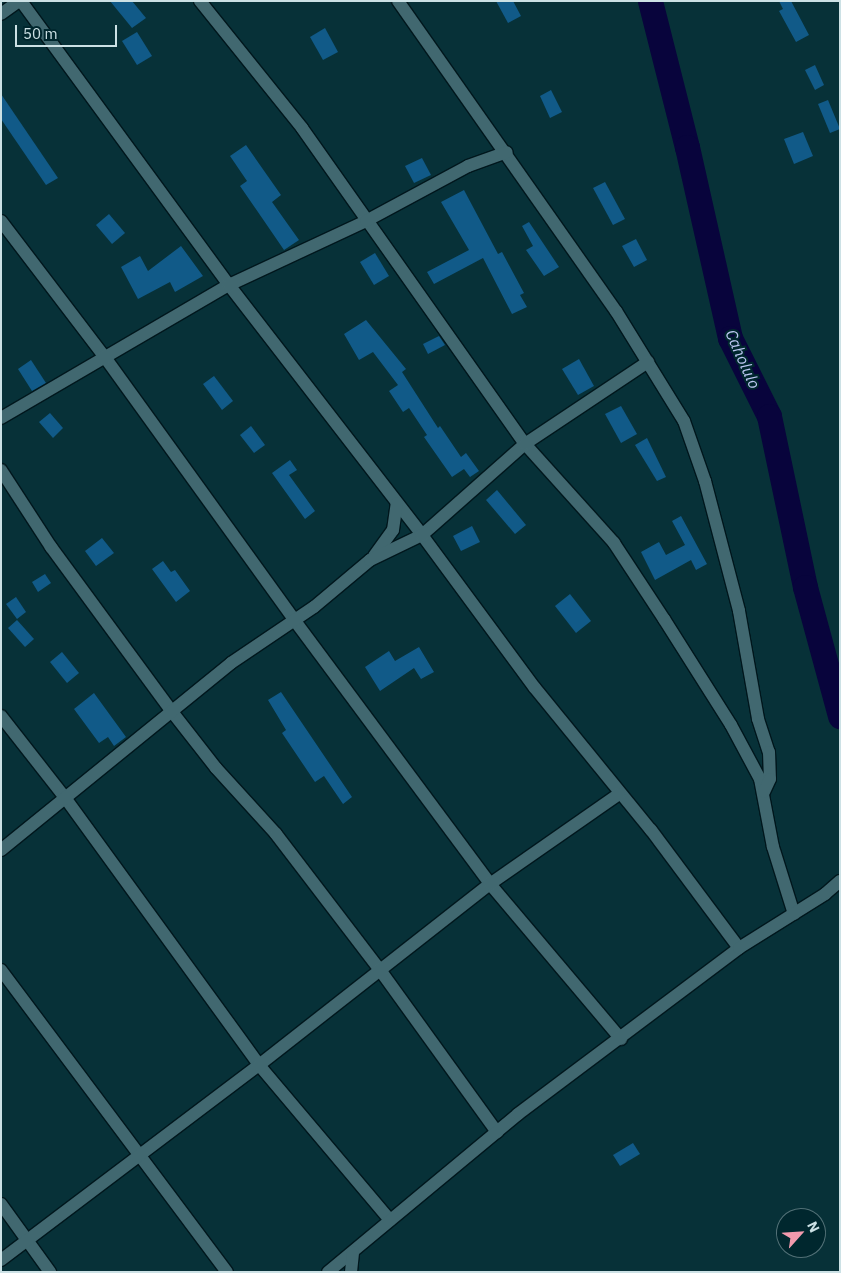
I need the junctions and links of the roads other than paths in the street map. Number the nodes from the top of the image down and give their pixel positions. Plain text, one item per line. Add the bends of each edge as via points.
1 (20, 1) edge
2 (200, 1) edge
3 (398, 1) edge
4 (1, 14) edge
5 (507, 152) junction
6 (1, 221) edge
7 (366, 221) junction
8 (229, 285) junction
9 (104, 356) junction
10 (648, 362) junction
11 (1, 418) edge
12 (525, 444) junction
13 (1, 470) edge
14 (397, 503) junction
15 (422, 535) junction
16 (370, 560) junction
17 (295, 621) junction
18 (173, 713) junction
19 (1, 716) edge
20 (764, 792) junction
21 (619, 794) junction
22 (66, 799) junction
23 (1, 850) edge
24 (840, 881) edge
25 (490, 884) junction
26 (794, 914) junction
27 (739, 948) junction
28 (1, 970) edge
29 (380, 970) junction
30 (621, 1039) junction
31 (259, 1065) junction
32 (498, 1132) junction
33 (139, 1154) junction
34 (1, 1204) edge
35 (390, 1220) junction
36 (28, 1240) junction
37 (354, 1252) junction
38 (1, 1260) edge
39 (50, 1272) edge
40 (227, 1272) edge
41 (328, 1272) edge
42 (351, 1272) edge

1 - 4 street
1 - 8 street
2 - 7 street via 302,128
3 - 5 street
5 - 7 street via 468,166
5 - 10 street
6 - 9 street
7 - 8 street
7 - 12 street
8 - 9 street
8 - 14 street
9 - 11 street
9 - 17 street
10 - 12 street
10 - 20 street via 684,421 704,480 739,611 758,719 769,752 770,778
12 - 15 street
12 - 20 street via 614,544 730,725
13 - 18 street via 51,547
14 - 15 street
14 - 16 street via 393,530
15 - 16 street
15 - 21 street via 535,688
16 - 17 street
17 - 18 street via 231,663
17 - 25 street
18 - 22 street
18 - 29 street via 216,768 276,834
19 - 22 street
20 - 26 street via 773,847
21 - 25 street
21 - 27 street via 651,830
22 - 23 street
22 - 31 street
24 - 26 street
25 - 29 street
25 - 30 street
26 - 27 street
27 - 30 street
28 - 33 street
29 - 31 street
29 - 32 street
30 - 32 street
31 - 33 street
31 - 35 street
32 - 35 street
33 - 36 street
33 - 40 street
34 - 36 street
35 - 37 street
36 - 38 street
36 - 39 street
37 - 41 street
37 - 42 street

